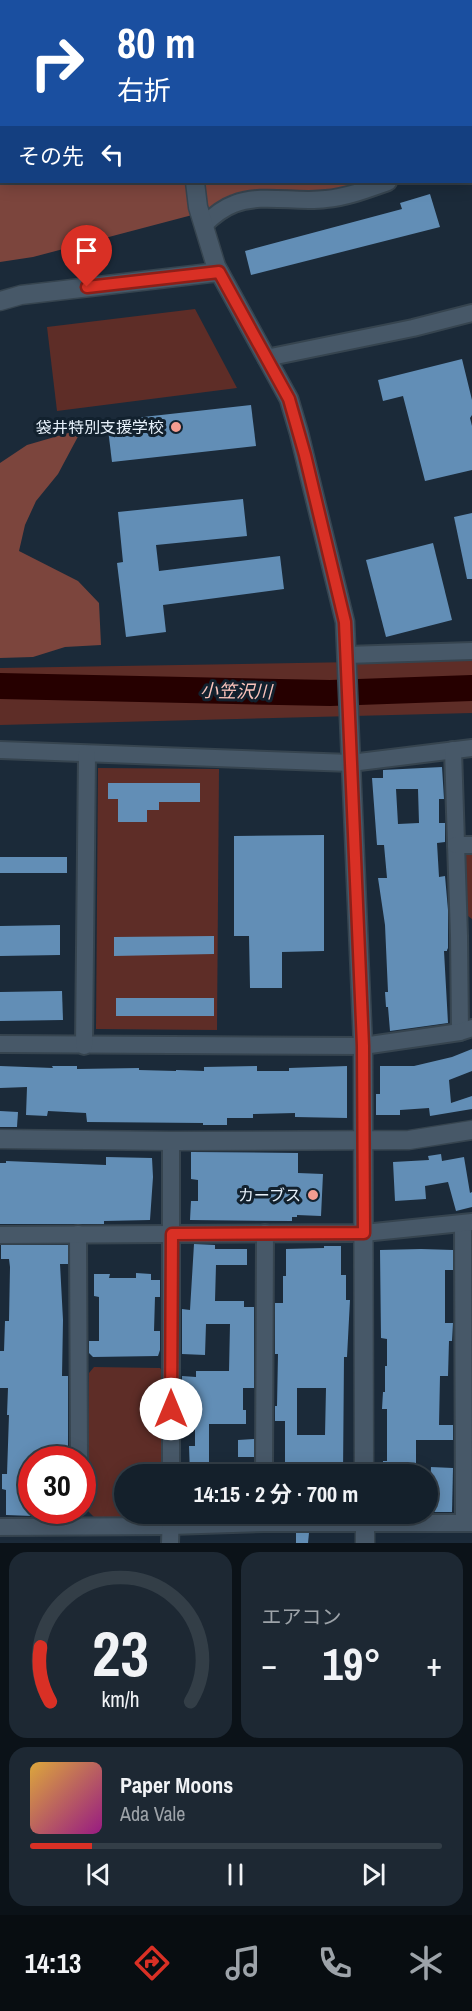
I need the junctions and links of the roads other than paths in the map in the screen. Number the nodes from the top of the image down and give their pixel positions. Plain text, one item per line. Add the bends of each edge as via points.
1 (195, 183) edge
2 (385, 183) edge
3 (204, 225) junction
4 (219, 272) junction
5 (0, 301) edge
6 (472, 313) edge
7 (266, 358) junction
8 (472, 651) edge
9 (346, 655) junction
10 (472, 748) edge
11 (0, 750) edge
12 (453, 750) junction
13 (87, 754) junction
14 (351, 758) junction
15 (464, 845) edge
16 (466, 933) edge
17 (466, 1030) edge
18 (0, 1044) edge
19 (84, 1046) junction
20 (363, 1046) junction
21 (472, 1130) edge
22 (0, 1139) edge
23 (171, 1141) junction
24 (363, 1141) junction
25 (468, 1223) edge
26 (265, 1233) junction
27 (364, 1233) junction
28 (78, 1234) junction
29 (172, 1234) junction
30 (0, 1235) edge
31 (467, 1328) edge
32 (468, 1426) edge
33 (79, 1446) edge
34 (171, 1464) edge
35 (264, 1464) edge
36 (364, 1464) edge
37 (96, 1518) edge
38 (114, 1519) edge
39 (438, 1522) edge
40 (468, 1523) edge
41 (27, 1524) edge
42 (171, 1524) edge
43 (364, 1524) edge
44 (0, 1527) edge
45 (170, 1543) edge
46 (365, 1543) edge

1 - 3 street
2 - 3 street via 325,200 255,200 234,204
3 - 4 street
4 - 5 street via 21,295
4 - 7 street
6 - 7 street
7 - 9 street via 289,399 299,433 339,591
8 - 9 street
9 - 14 street
10 - 12 street
11 - 13 street
12 - 14 street
12 - 15 street
13 - 14 street
13 - 19 street
14 - 20 street
15 - 16 street
16 - 17 street
17 - 20 street
18 - 19 street
19 - 20 street
20 - 24 street
21 - 24 street via 409,1140
22 - 23 street
23 - 24 street
23 - 29 street
24 - 27 street
25 - 27 street
25 - 31 street
26 - 27 street
26 - 29 street
26 - 35 street
27 - 36 street
28 - 29 street
28 - 30 street
28 - 33 street
29 - 34 street
31 - 32 street
32 - 40 street
37 - 38 street
39 - 40 street
41 - 44 street
42 - 45 street
43 - 46 street

